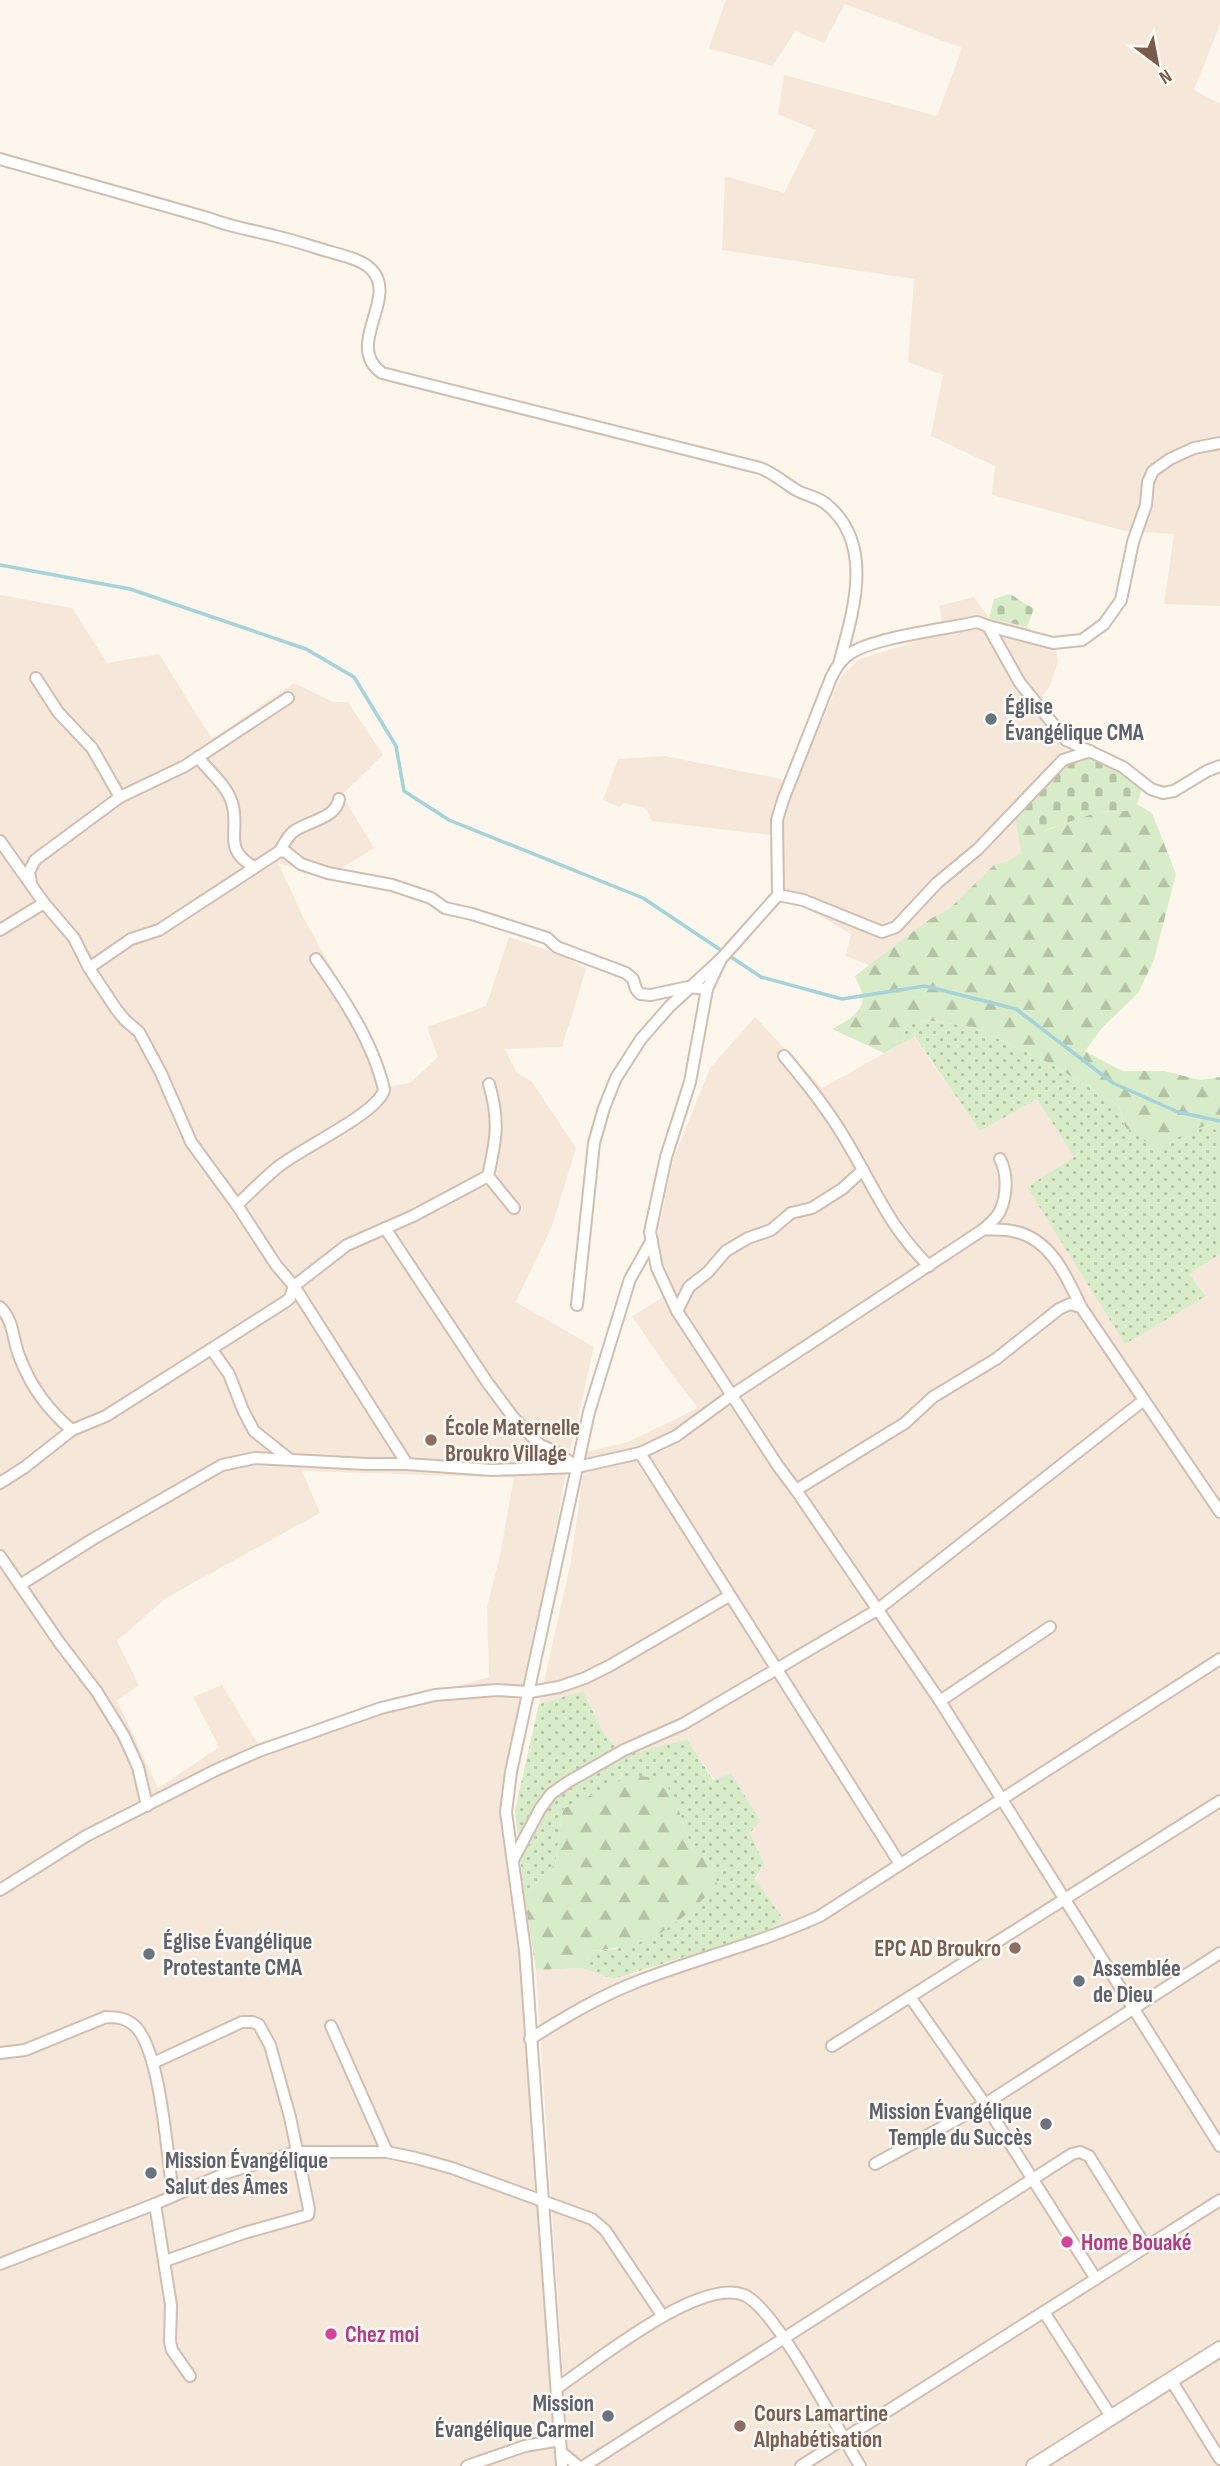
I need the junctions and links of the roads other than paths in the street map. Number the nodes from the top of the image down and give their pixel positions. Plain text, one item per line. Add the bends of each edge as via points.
1 (0, 159) edge
2 (1220, 443) edge
3 (988, 626) junction
4 (839, 664) junction
5 (36, 678) dead end
6 (288, 698) dead end
7 (1090, 751) junction
8 (198, 757) junction
9 (1220, 766) edge
10 (120, 797) junction
11 (339, 799) dead end
12 (0, 841) edge
13 (280, 851) junction
14 (254, 867) junction
15 (32, 886) junction
16 (778, 895) junction
17 (44, 903) junction
18 (0, 930) edge
19 (316, 959) dead end
20 (721, 959) junction
21 (89, 968) junction
22 (688, 987) junction
23 (707, 989) junction
24 (784, 1056) dead end
25 (489, 1084) dead end
26 (1000, 1159) dead end
27 (863, 1170) junction
28 (488, 1176) junction
29 (237, 1205) junction
30 (513, 1208) dead end
31 (385, 1228) junction
32 (984, 1229) junction
33 (652, 1240) junction
34 (929, 1266) junction
35 (294, 1286) junction
36 (577, 1305) dead end
37 (0, 1307) edge
38 (1081, 1307) junction
39 (677, 1311) junction
40 (212, 1350) junction
41 (732, 1395) junction
42 (1144, 1400) junction
43 (72, 1430) junction
44 (540, 1445) junction
45 (640, 1453) junction
46 (288, 1458) junction
47 (407, 1464) junction
48 (577, 1467) junction
49 (523, 1469) junction
50 (0, 1483) edge
51 (796, 1490) junction
52 (1220, 1512) edge
53 (0, 1556) edge
54 (20, 1585) junction
55 (729, 1596) junction
56 (877, 1610) junction
57 (1049, 1627) dead end
58 (1220, 1659) edge
59 (776, 1668) junction
60 (530, 1692) junction
61 (940, 1701) junction
62 (1002, 1801) junction
63 (1220, 1801) edge
64 (147, 1805) junction
65 (512, 1862) junction
66 (900, 1864) junction
67 (0, 1890) edge
68 (1064, 1900) junction
69 (1220, 1953) edge
70 (910, 1997) junction
71 (1132, 2008) junction
72 (331, 2026) dead end
73 (530, 2039) junction
74 (832, 2046) dead end
75 (0, 2053) edge
76 (153, 2063) junction
77 (985, 2104) junction
78 (1220, 2146) edge
79 (296, 2152) junction
80 (387, 2152) junction
81 (875, 2164) dead end
82 (1033, 2180) junction
83 (173, 2194) junction
84 (1220, 2200) edge
85 (542, 2201) junction
86 (155, 2204) junction
87 (1146, 2247) junction
88 (164, 2262) junction
89 (0, 2264) edge
90 (1096, 2279) junction
91 (1044, 2312) junction
92 (662, 2315) junction
93 (784, 2338) junction
94 (1220, 2348) edge
95 (190, 2376) dead end
96 (1171, 2380) junction
97 (557, 2388) junction
98 (1112, 2418) junction
99 (843, 2439) junction
100 (560, 2440) junction
101 (561, 2452) junction
102 (1220, 2459) edge
103 (467, 2466) edge
104 (562, 2466) edge
105 (578, 2466) edge
106 (584, 2466) edge
107 (801, 2466) edge
108 (860, 2466) edge
109 (1034, 2466) edge

1 - 4 street via 352,259 371,269 380,296 367,344 369,359 382,373 760,467 824,502 853,541 857,568 857,590
2 - 3 street via 1194,448 1153,471 1121,600 1104,624 1082,640 1053,643
3 - 4 street via 977,622 879,642 850,653
3 - 7 street via 1033,702 1066,740
4 - 16 street via 783,800 776,836
5 - 10 street via 58,712 92,748
6 - 8 street
7 - 9 street via 1163,793
7 - 16 street via 1063,760 978,849 888,931
8 - 10 street
8 - 14 street via 226,790 232,804 235,850 240,860
10 - 15 street via 35,860 29,872
11 - 13 street via 334,811 291,833
12 - 15 street
13 - 14 street
13 - 22 street via 328,873 392,885 445,908 547,939 626,973 640,994
14 - 21 street via 159,930 131,939
15 - 17 street
16 - 20 street
17 - 18 street
17 - 21 street via 74,938
19 - 29 street via 362,1035 384,1090 382,1098 278,1167
20 - 22 street
20 - 23 street
21 - 29 street via 125,1020 139,1032 191,1142
22 - 23 street
22 - 36 street via 641,1039 604,1108 594,1143
23 - 33 street via 690,1082 656,1199
24 - 27 street via 820,1100
25 - 28 street via 497,1136
26 - 32 street via 1006,1171 1000,1212
27 - 34 street via 908,1245
27 - 39 street via 812,1208 791,1213 771,1230 726,1251 689,1287
28 - 30 street
28 - 31 street
29 - 35 street
31 - 35 street via 347,1245
31 - 44 street via 487,1382
32 - 34 street
32 - 38 street via 1014,1231 1043,1246 1063,1271
33 - 39 street via 657,1268
33 - 48 street via 630,1279
34 - 41 street
35 - 40 street via 285,1302
35 - 47 street
37 - 43 street via 10,1318 19,1357 31,1382 52,1413
38 - 42 street
38 - 51 street via 1070,1304 1059,1310 996,1359 933,1396 905,1423
39 - 41 street
40 - 43 street via 106,1416
40 - 46 street via 229,1374 254,1431
41 - 45 street via 676,1436
41 - 51 street
42 - 52 street
42 - 56 street
43 - 50 street
44 - 48 street
44 - 49 street via 541,1453
45 - 48 street
45 - 55 street
46 - 47 street
46 - 54 street via 222,1465
47 - 49 street
48 - 49 street
48 - 60 street
51 - 56 street
53 - 54 street
54 - 64 street via 124,1736
55 - 59 street
55 - 60 street via 585,1678
56 - 59 street
56 - 61 street
57 - 61 street
58 - 62 street
59 - 65 street via 683,1724 624,1750 558,1789 540,1809
59 - 66 street
60 - 64 street via 497,1689 435,1695 381,1708 260,1751
60 - 65 street via 506,1812
61 - 62 street
62 - 66 street
62 - 68 street
63 - 68 street
64 - 67 street via 86,1836
65 - 73 street via 525,1950
66 - 73 street via 820,1916 607,1994
68 - 70 street
68 - 71 street
69 - 71 street
70 - 74 street
70 - 77 street
71 - 77 street
71 - 78 street
72 - 80 street
73 - 85 street
75 - 76 street via 25,2050 83,2025 118,2017 137,2028
76 - 79 street via 242,2021 259,2025 270,2045
76 - 83 street
77 - 81 street
77 - 82 street
79 - 80 street
79 - 83 street
79 - 88 street via 308,2215
80 - 85 street via 452,2168
82 - 87 street via 1072,2154 1089,2156
82 - 90 street
82 - 93 street
83 - 86 street
84 - 87 street
85 - 92 street via 599,2223
85 - 97 street
86 - 88 street
86 - 89 street
87 - 90 street
88 - 95 street via 171,2305 170,2342
90 - 91 street
91 - 98 street
91 - 99 street
92 - 93 street via 705,2297 734,2293 754,2301
92 - 97 street
93 - 99 street
93 - 106 street
94 - 96 street
96 - 98 street
96 - 102 street
97 - 100 street
98 - 109 street
99 - 107 street
99 - 108 street
100 - 101 street
100 - 103 street via 525,2446
101 - 104 street
101 - 105 street

